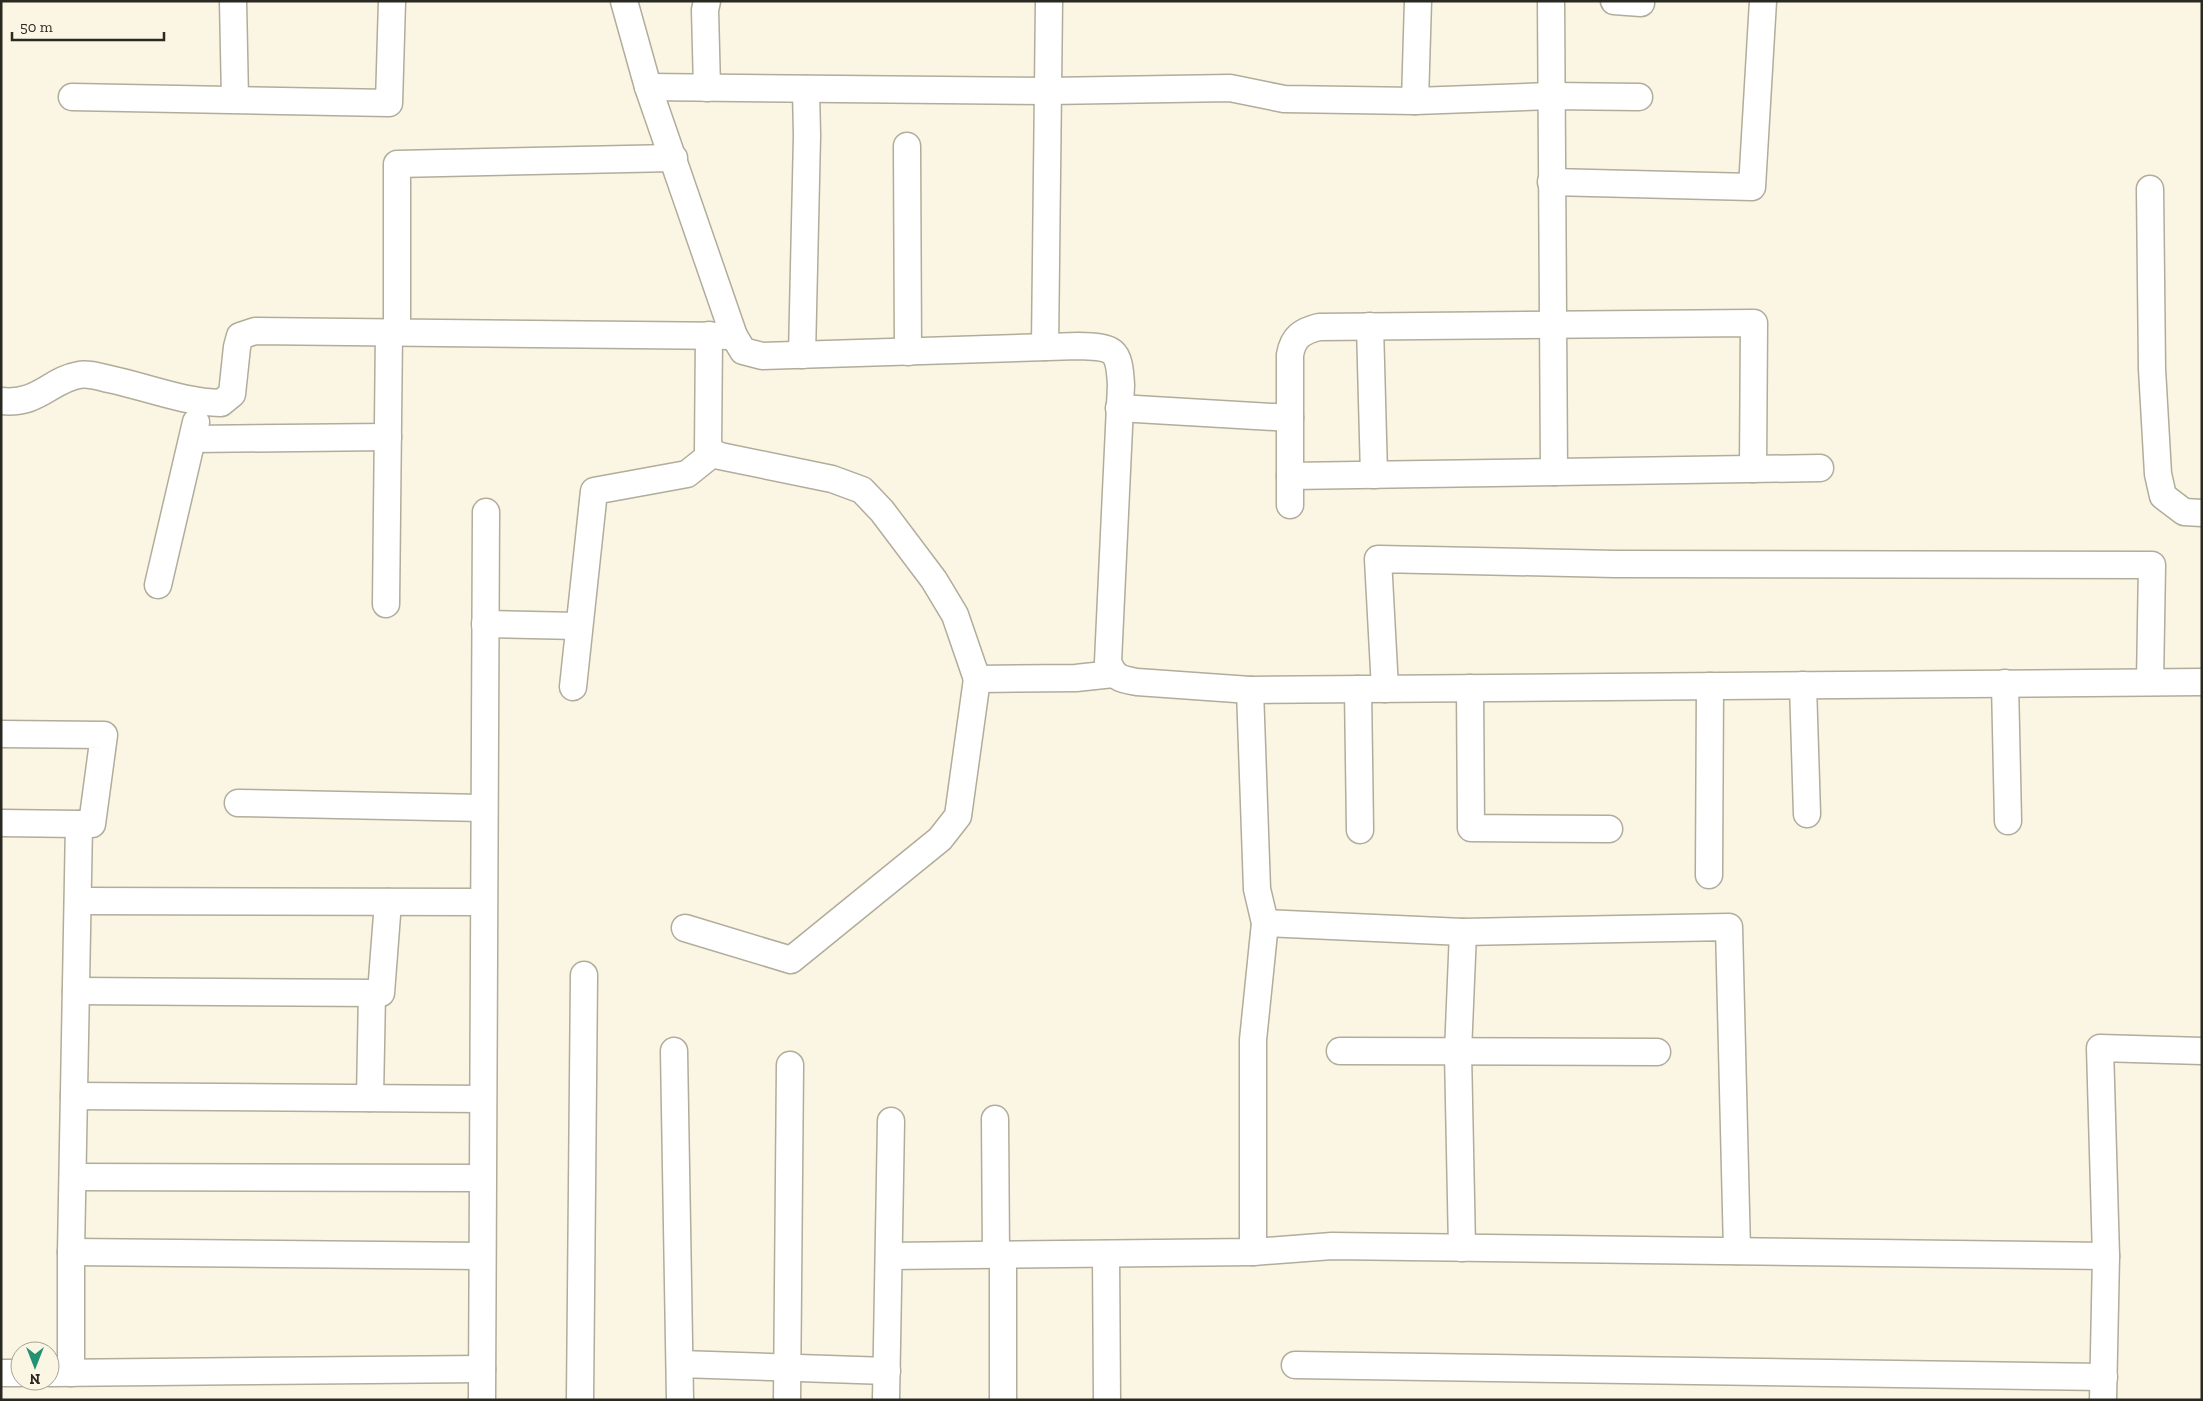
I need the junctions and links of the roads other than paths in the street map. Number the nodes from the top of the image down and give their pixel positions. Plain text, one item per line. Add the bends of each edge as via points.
1 (233, 1) edge
2 (392, 1) edge
3 (624, 1) edge
4 (707, 1) edge
5 (1049, 1) edge
6 (1418, 1) edge
7 (1551, 1) edge
8 (1614, 1) edge
9 (1763, 1) edge
10 (1641, 3) dead end
11 (648, 87) junction
12 (707, 88) junction
13 (806, 89) junction
14 (1048, 92) junction
15 (1551, 96) junction
16 (72, 97) dead end
17 (1639, 97) dead end
18 (235, 99) junction
19 (1414, 101) junction
20 (907, 146) dead end
21 (674, 158) junction
22 (1551, 182) junction
23 (2150, 189) dead end
24 (1552, 325) junction
25 (1370, 326) junction
26 (393, 332) junction
27 (721, 335) junction
28 (1045, 347) junction
29 (908, 352) junction
30 (802, 355) junction
31 (1, 401) edge
32 (199, 403) junction
33 (1119, 408) junction
34 (1290, 418) junction
35 (388, 438) junction
36 (193, 440) junction
37 (712, 454) junction
38 (1820, 468) dead end
39 (1753, 469) junction
40 (1554, 472) junction
41 (1374, 475) junction
42 (1290, 476) junction
43 (1290, 505) dead end
44 (486, 512) dead end
45 (2202, 513) edge
46 (158, 584) dead end
47 (386, 604) dead end
48 (485, 624) junction
49 (578, 626) junction
50 (1113, 674) junction
51 (977, 679) junction
52 (2150, 682) junction
53 (2202, 682) edge
54 (2005, 683) junction
55 (1803, 685) junction
56 (1710, 686) junction
57 (574, 687) dead end
58 (1470, 688) junction
59 (1358, 689) junction
60 (1385, 689) junction
61 (1250, 690) junction
62 (1, 734) edge
63 (238, 803) dead end
64 (484, 808) junction
65 (1806, 814) dead end
66 (2008, 821) dead end
67 (1, 823) edge
68 (79, 824) junction
69 (1609, 829) dead end
70 (1360, 830) dead end
71 (1709, 875) dead end
72 (78, 901) junction
73 (388, 902) junction
74 (483, 902) junction
75 (1265, 923) junction
76 (685, 928) dead end
77 (1463, 932) junction
78 (584, 975) dead end
79 (76, 990) junction
80 (372, 993) junction
81 (674, 1051) dead end
82 (1340, 1051) dead end
83 (2202, 1051) edge
84 (1458, 1052) junction
85 (1657, 1052) dead end
86 (790, 1065) dead end
87 (74, 1096) junction
88 (370, 1098) junction
89 (482, 1099) junction
90 (996, 1119) dead end
91 (891, 1121) dead end
92 (73, 1177) junction
93 (482, 1178) junction
94 (1462, 1248) junction
95 (1737, 1251) junction
96 (71, 1252) junction
97 (1253, 1252) junction
98 (1106, 1254) junction
99 (1000, 1255) junction
100 (482, 1256) junction
101 (889, 1256) junction
102 (2106, 1256) junction
103 (680, 1364) junction
104 (1295, 1365) dead end
105 (787, 1366) junction
106 (482, 1369) junction
107 (887, 1371) junction
108 (61, 1373) edge
109 (2104, 1388) edge
110 (482, 1400) edge
111 (580, 1400) edge
112 (680, 1400) edge
113 (787, 1400) edge
114 (886, 1400) edge
115 (1003, 1400) edge
116 (1107, 1400) edge

1 - 18 street
2 - 18 street via 389,103
3 - 11 street
4 - 12 street
5 - 14 street
6 - 19 street
7 - 15 street
8 - 10 street
9 - 22 street via 1752,187
11 - 12 street
11 - 21 street
12 - 13 street
13 - 14 street
13 - 30 street
14 - 19 street via 1230,88 1284,99
14 - 28 street
15 - 17 street
15 - 19 street
15 - 22 street
16 - 18 street
20 - 29 street
21 - 26 street via 397,164
21 - 27 street
22 - 24 street
23 - 45 street via 2152,369 2158,474 2163,496 2184,512
24 - 25 street
24 - 39 street via 1754,323
24 - 40 street
25 - 34 street via 1319,327 1297,336 1291,345 1290,355
25 - 41 street
26 - 27 street
26 - 32 street via 247,332 240,336 237,347 232,394 221,403
26 - 35 street
27 - 30 street via 743,351 762,356
27 - 37 street via 707,445
28 - 29 street
28 - 33 street via 1104,346 1114,352 1120,362
29 - 30 street
31 - 32 street via 30,398 80,375 127,383
32 - 36 street
33 - 34 street
33 - 50 street via 1108,662
34 - 42 street
35 - 36 street
35 - 47 street
36 - 46 street
37 - 49 street via 687,474 594,491
37 - 51 street via 815,474 862,490 934,580 955,615
38 - 39 street
39 - 40 street
40 - 41 street
41 - 42 street
42 - 43 street
44 - 48 street
48 - 49 street
48 - 64 street
49 - 57 street
50 - 51 street via 1076,678
50 - 61 street via 1137,682
51 - 76 street via 958,816 940,839 791,960
52 - 53 street
52 - 54 street
52 - 60 street via 2152,565 1615,564 1378,558
54 - 55 street
54 - 66 street
55 - 56 street
55 - 65 street
56 - 58 street
56 - 71 street
58 - 60 street
58 - 69 street via 1470,828
59 - 60 street
59 - 61 street
59 - 70 street
61 - 75 street via 1257,889
62 - 68 street via 104,735 92,824
63 - 64 street
64 - 74 street
67 - 68 street
68 - 72 street
72 - 73 street
72 - 79 street
73 - 74 street
73 - 80 street via 381,993
74 - 89 street
75 - 77 street
75 - 97 street via 1253,1040
77 - 84 street
77 - 95 street via 1729,927
78 - 111 street
79 - 80 street
79 - 87 street
80 - 88 street
81 - 103 street
82 - 84 street
83 - 102 street via 2100,1048
84 - 85 street
84 - 94 street
86 - 105 street
87 - 88 street
87 - 92 street
88 - 89 street
89 - 93 street
90 - 99 street
91 - 101 street
92 - 93 street
92 - 96 street
93 - 100 street
94 - 95 street
94 - 97 street via 1332,1246
95 - 102 street
96 - 100 street
96 - 108 street
97 - 98 street
98 - 99 street
98 - 116 street
99 - 101 street
99 - 115 street
100 - 106 street
101 - 107 street
102 - 109 street
103 - 105 street
103 - 112 street
104 - 109 street
105 - 107 street
105 - 113 street
106 - 108 street
106 - 110 street
107 - 114 street

